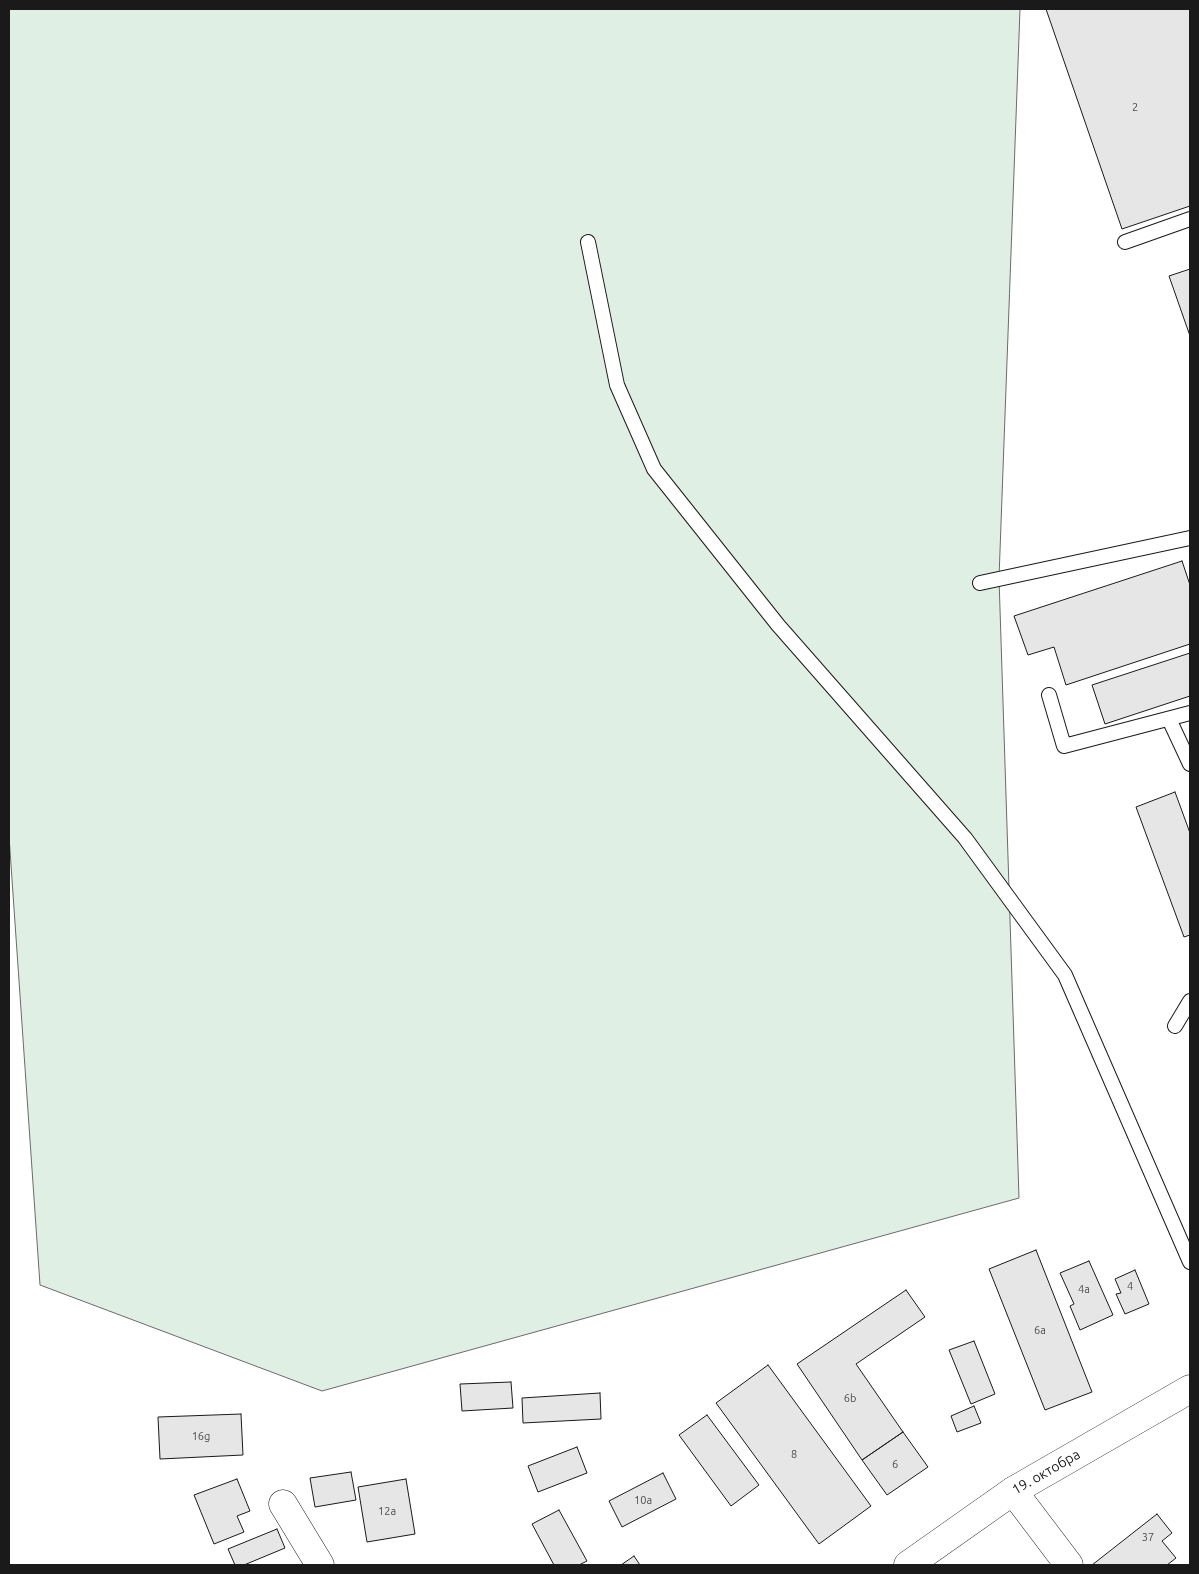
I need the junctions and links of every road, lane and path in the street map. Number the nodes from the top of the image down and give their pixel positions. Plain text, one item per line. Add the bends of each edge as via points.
1 (1190, 219) edge
2 (588, 242) dead end
3 (1125, 242) dead end
4 (1190, 538) edge
5 (980, 582) dead end
6 (1049, 695) dead end
7 (1190, 713) edge
8 (1169, 719) junction
9 (1190, 764) edge
10 (1190, 1001) edge
11 (1175, 1026) dead end
12 (1190, 1262) edge
13 (1190, 1389) edge
14 (1014, 1491) junction
15 (283, 1504) dead end
16 (320, 1565) edge
17 (908, 1565) edge
18 (1069, 1565) edge

1 - 3 lane
2 - 12 lane via 617,385 654,469 778,625 965,838 1065,974
4 - 5 lane
6 - 8 lane via 1064,746
7 - 8 lane
8 - 9 lane
10 - 11 lane
13 - 14 street, 19. октобра
14 - 17 street, 19. октобра
14 - 18 street
15 - 16 street

